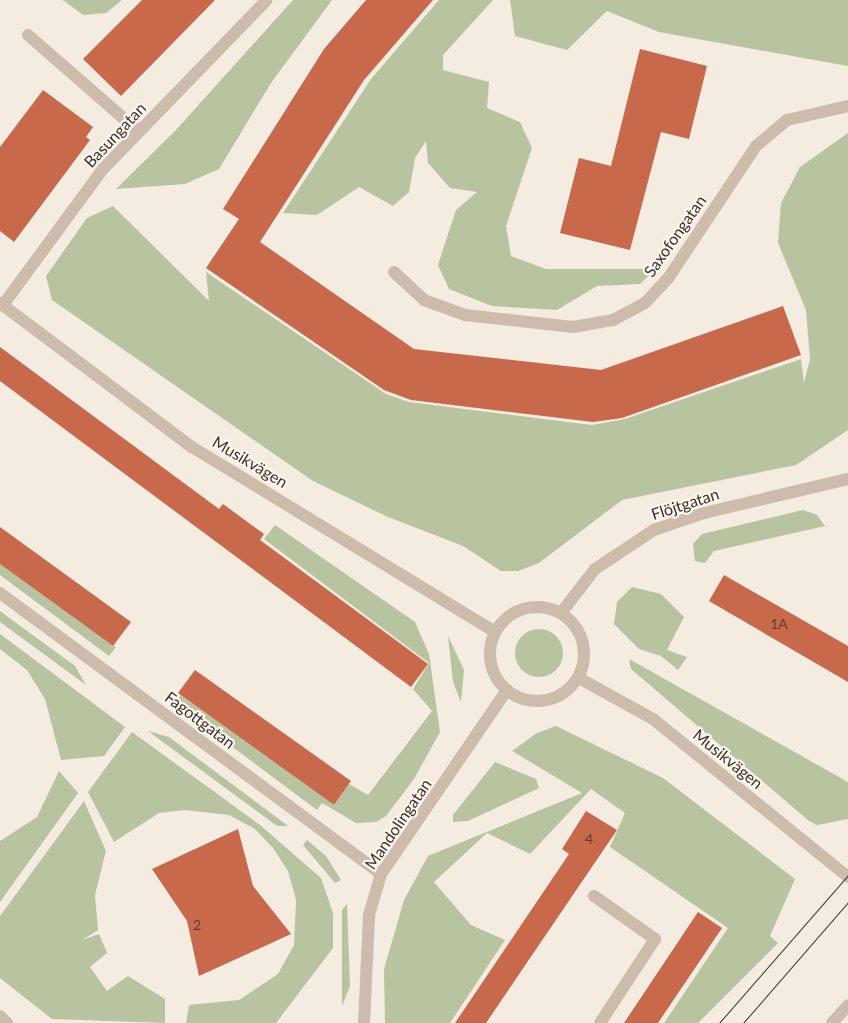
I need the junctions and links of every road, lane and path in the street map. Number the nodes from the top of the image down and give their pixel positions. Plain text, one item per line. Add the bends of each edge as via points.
1 (267, 0) edge
2 (28, 35) dead end
3 (848, 106) edge
4 (139, 132) junction
5 (394, 272) dead end
6 (1, 304) edge
7 (848, 479) edge
8 (0, 594) edge
9 (561, 613) junction
10 (495, 632) junction
11 (578, 678) junction
12 (507, 690) junction
13 (381, 874) junction
14 (848, 877) edge
15 (594, 896) dead end
16 (848, 1005) edge
17 (0, 1016) edge
18 (7, 1023) edge
19 (364, 1023) edge
20 (600, 1023) edge
21 (832, 1023) edge

1 - 4 street, Basungatan
2 - 4 street
3 - 5 street, Saxofongatan via 788,120 756,146 669,277 646,303 613,320 573,327 465,315 424,300
4 - 6 street, Basungatan via 103,169
6 - 10 street, Musikvägen via 192,447
7 - 9 street, Flöjtgatan via 704,513 654,530 595,569
8 - 13 street, Fagottgatan
9 - 10 street via 529,607 509,616
9 - 11 street via 576,627 583,641 585,657
10 - 12 street via 490,659 495,676
11 - 12 street via 562,694 540,701
11 - 14 street, Musikvägen via 653,719
12 - 13 street, Mandolingatan
13 - 19 street, Mandolingatan via 369,915
15 - 20 street via 655,939
16 - 21 street
17 - 18 street

